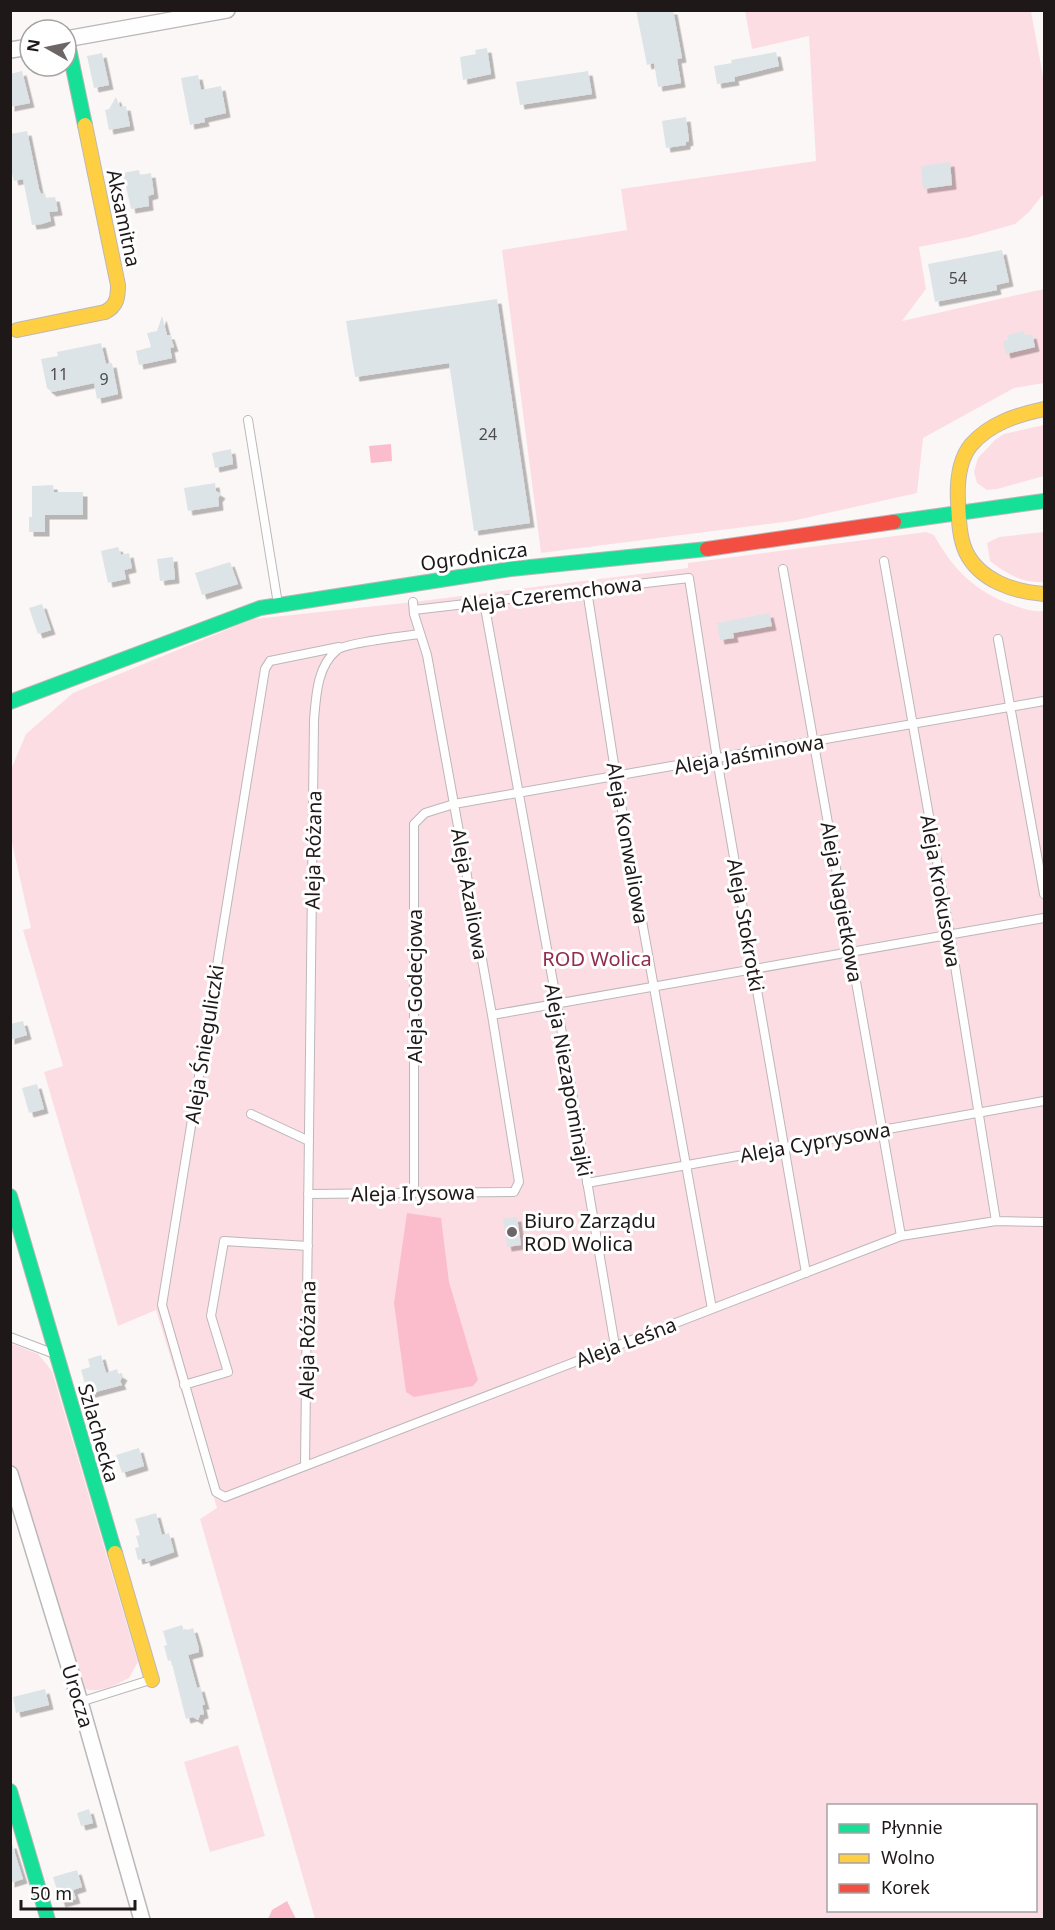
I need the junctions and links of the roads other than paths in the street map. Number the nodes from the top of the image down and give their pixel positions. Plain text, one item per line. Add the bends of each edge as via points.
1 (227, 10) edge
2 (179, 15) edge
3 (78, 36) edge
4 (74, 78) edge
5 (17, 330) dead end
6 (1044, 409) edge
7 (248, 420) dead end
8 (1044, 501) edge
9 (959, 514) junction
10 (884, 561) dead end
11 (783, 569) dead end
12 (689, 578) joint
13 (587, 590) junction
14 (1044, 594) edge
15 (484, 602) junction
16 (278, 606) junction
17 (413, 606) joint
18 (420, 634) junction
19 (998, 639) dead end
20 (339, 647) junction
21 (1044, 701) edge
22 (10, 702) edge
23 (1011, 707) junction
24 (911, 725) junction
25 (814, 743) junction
26 (717, 759) junction
27 (616, 777) junction
28 (519, 794) junction
29 (454, 804) junction
30 (1044, 894) edge
31 (1044, 918) edge
32 (950, 935) junction
33 (851, 953) junction
34 (754, 970) junction
35 (654, 988) junction
36 (557, 1004) junction
37 (492, 1015) junction
38 (1044, 1101) edge
39 (980, 1112) junction
40 (251, 1114) dead end
41 (882, 1130) junction
42 (309, 1141) junction
43 (785, 1147) junction
44 (686, 1165) junction
45 (587, 1183) junction
46 (517, 1189) joint
47 (414, 1193) junction
48 (308, 1194) junction
49 (10, 1196) edge
50 (996, 1221) junction
51 (1044, 1222) edge
52 (902, 1236) junction
53 (308, 1246) junction
54 (806, 1273) junction
55 (712, 1309) junction
56 (10, 1337) edge
57 (615, 1346) junction
58 (56, 1355) junction
59 (184, 1385) junction
60 (305, 1466) junction
61 (10, 1474) edge
62 (216, 1492) joint
63 (152, 1680) joint
64 (80, 1702) junction
65 (10, 1791) edge
66 (48, 1920) edge
67 (142, 1920) edge

1 - 2 street
2 - 3 street
4 - 5 street, Aksamitna via 118,296 113,308 105,312
6 - 9 street via 995,424 970,445 958,470
7 - 16 lane
8 - 9 street, Ogrodnicza
9 - 14 street via 962,542 981,572 1009,587
9 - 16 street, Ogrodnicza via 694,551 511,569
10 - 24 lane, Aleja Krokusowa
11 - 25 lane, Aleja Nagietkowa
12 - 13 lane, Aleja Czeremchowa
12 - 26 lane, Aleja Stokrotki
13 - 15 lane, Aleja Czeremchowa
13 - 27 lane, Aleja Konwaliowa
15 - 17 lane, Aleja Czeremchowa
15 - 28 lane, Aleja Niezapominajki
16 - 22 street, Ogrodnicza via 260,609
17 - 18 lane, Aleja Azaliowa
18 - 20 lane
18 - 29 lane, Aleja Azaliowa
19 - 23 lane
20 - 42 lane, Aleja Różana via 320,675 314,720
20 - 59 lane, Aleja Śnieguliczki via 270,661 265,669 162,1305
21 - 23 lane, Aleja Jaśminowa
23 - 24 lane, Aleja Jaśminowa
23 - 30 lane
24 - 25 lane, Aleja Jaśminowa
24 - 32 lane, Aleja Krokusowa
25 - 26 lane, Aleja Jaśminowa
25 - 33 lane, Aleja Nagietkowa
26 - 27 lane, Aleja Jaśminowa
26 - 34 lane, Aleja Stokrotki
27 - 28 lane, Aleja Jaśminowa
27 - 35 lane, Aleja Konwaliowa
28 - 29 lane, Aleja Jaśminowa
28 - 36 lane, Aleja Niezapominajki
29 - 37 lane, Aleja Azaliowa
29 - 47 lane, Aleja Godecjowa via 425,813 414,824
31 - 32 lane
32 - 33 lane
32 - 39 lane, Aleja Krokusowa
33 - 34 lane
33 - 41 lane, Aleja Nagietkowa
34 - 35 lane
34 - 43 lane, Aleja Stokrotki
35 - 36 lane
35 - 44 lane, Aleja Konwaliowa
36 - 37 lane
36 - 45 lane, Aleja Niezapominajki
37 - 46 lane, Aleja Azaliowa
38 - 39 lane, Aleja Cyprysowa
39 - 41 lane, Aleja Cyprysowa
39 - 50 lane, Aleja Krokusowa
40 - 42 lane
41 - 43 lane, Aleja Cyprysowa
41 - 52 lane, Aleja Nagietkowa
42 - 48 lane, Aleja Różana
43 - 44 lane, Aleja Cyprysowa
43 - 54 lane, Aleja Stokrotki
44 - 45 lane, Aleja Cyprysowa
44 - 55 lane, Aleja Konwaliowa
45 - 57 lane, Aleja Niezapominajki
46 - 47 lane, Aleja Irysowa
47 - 48 lane, Aleja Irysowa
48 - 53 lane, Aleja Różana
49 - 58 street, Szlachecka
50 - 51 lane, Aleja Leśna
50 - 52 lane, Aleja Leśna
52 - 54 lane, Aleja Leśna
53 - 59 lane via 224,1242 211,1316 228,1372
53 - 60 lane, Aleja Różana
54 - 55 lane, Aleja Leśna
55 - 57 lane, Aleja Leśna
56 - 58 lane
57 - 60 lane, Aleja Leśna
58 - 63 street, Szlachecka
59 - 62 lane, Aleja Śnieguliczki
60 - 62 lane, Aleja Leśna via 225,1497
61 - 64 street, Urocza
63 - 64 lane
64 - 67 street, Urocza
65 - 66 street

